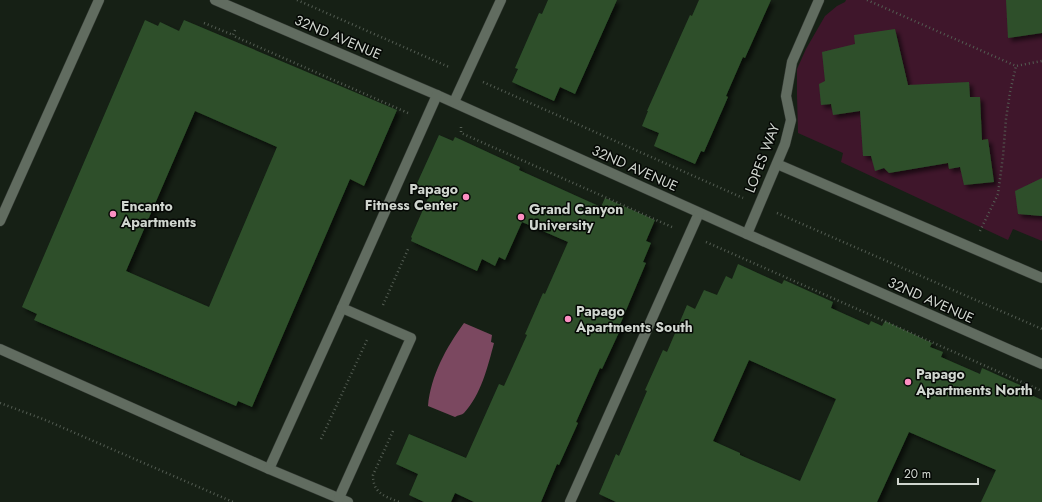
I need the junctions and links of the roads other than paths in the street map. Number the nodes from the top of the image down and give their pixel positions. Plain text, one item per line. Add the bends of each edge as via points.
1 (99, 0) edge
2 (216, 0) edge
3 (501, 0) edge
4 (819, 0) edge
5 (437, 95) junction
6 (454, 102) junction
7 (777, 164) junction
8 (699, 212) junction
9 (0, 221) edge
10 (747, 234) junction
11 (1042, 278) edge
12 (342, 308) junction
13 (0, 348) edge
14 (1042, 364) edge
15 (269, 469) junction
16 (343, 500) edge
17 (570, 502) edge

1 - 9 street
2 - 5 street, 32ND AVENUE
3 - 6 street
4 - 7 street, LOPES WAY via 792,62 786,96 791,120
5 - 6 street, 32ND AVENUE
5 - 12 street
6 - 8 street, 32ND AVENUE
7 - 10 street, LOPES WAY
7 - 11 street
8 - 10 street, 32ND AVENUE
8 - 17 street
10 - 14 street, 32ND AVENUE
12 - 15 street
12 - 16 street via 411,338
13 - 15 street
15 - 16 street

